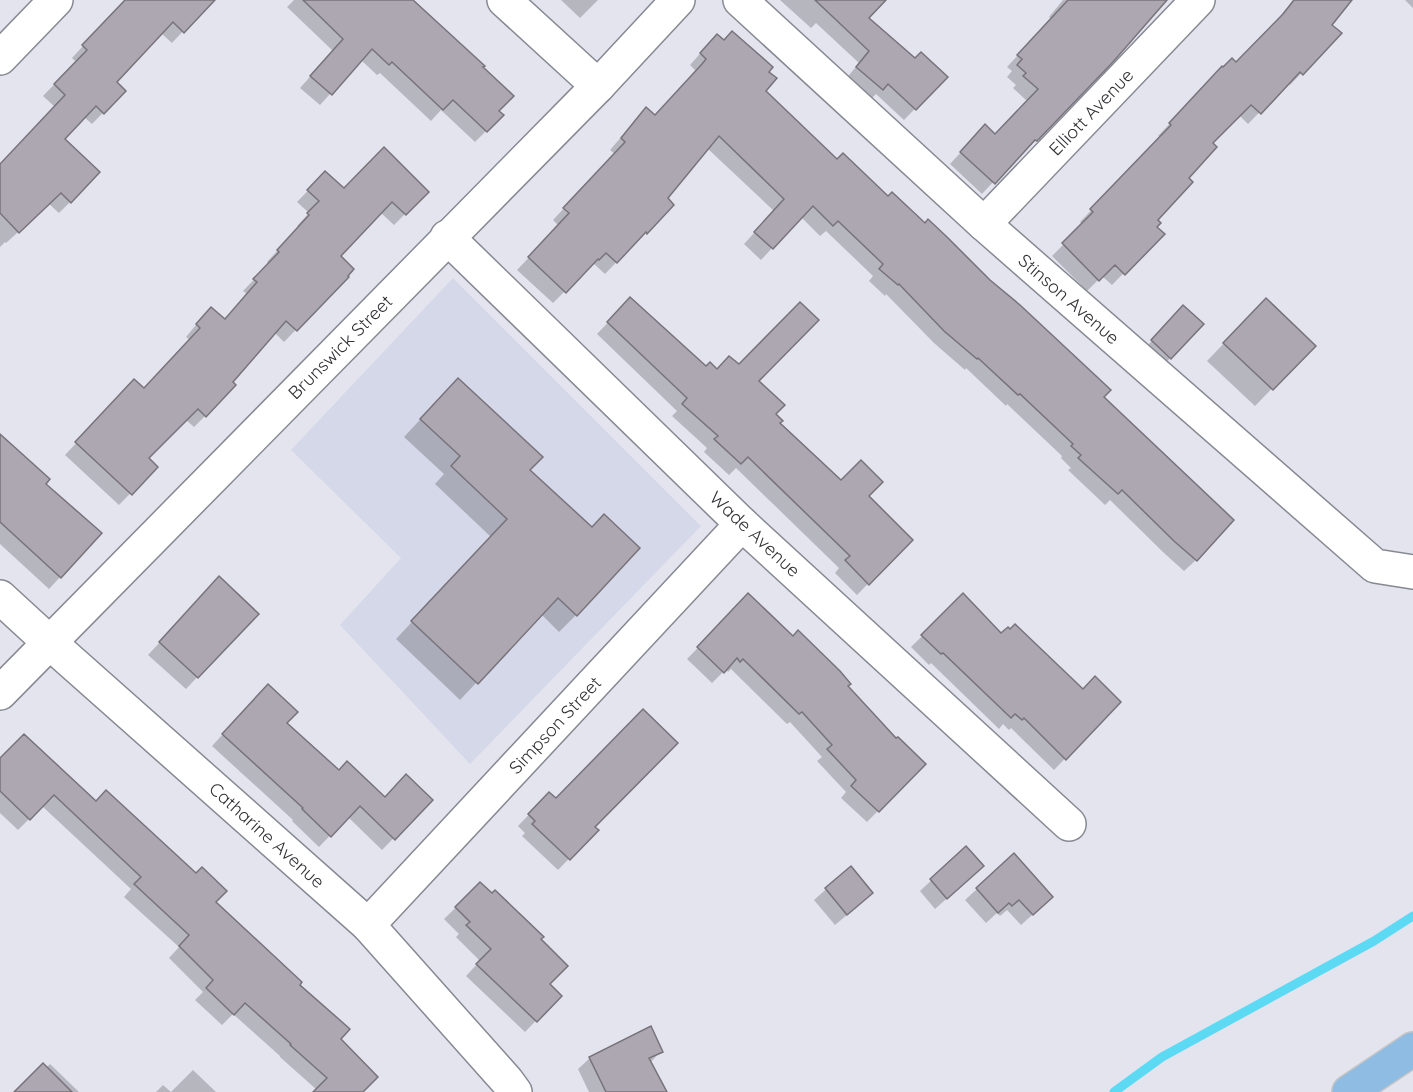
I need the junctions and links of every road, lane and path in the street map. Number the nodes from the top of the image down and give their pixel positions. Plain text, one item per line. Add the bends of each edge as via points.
1 (56, 0) edge
2 (504, 0) edge
3 (678, 0) edge
4 (740, 0) edge
5 (1198, 0) edge
6 (0, 58) edge
7 (597, 86) junction
8 (984, 224) junction
9 (447, 237) junction
10 (742, 524) junction
11 (1413, 572) edge
12 (0, 597) edge
13 (49, 642) junction
14 (0, 693) edge
15 (1069, 824) dead end
16 (368, 925) junction
17 (1413, 1050) edge
18 (502, 1088) edge
19 (1349, 1092) edge

1 - 6 street
2 - 7 street
3 - 7 street, Brunswick Street
4 - 8 street, Stinson Avenue
5 - 8 street, Elliott Avenue
7 - 9 street, Brunswick Street
8 - 11 street, Stinson Avenue via 1375,566
9 - 10 street, Wade Avenue
9 - 13 street, Brunswick Street
10 - 15 street, Wade Avenue
10 - 16 street, Simpson Street
12 - 13 street, Catharine Avenue
13 - 14 street, Brunswick Street
13 - 16 street, Catharine Avenue
16 - 18 street, Catharine Avenue
17 - 19 main road

